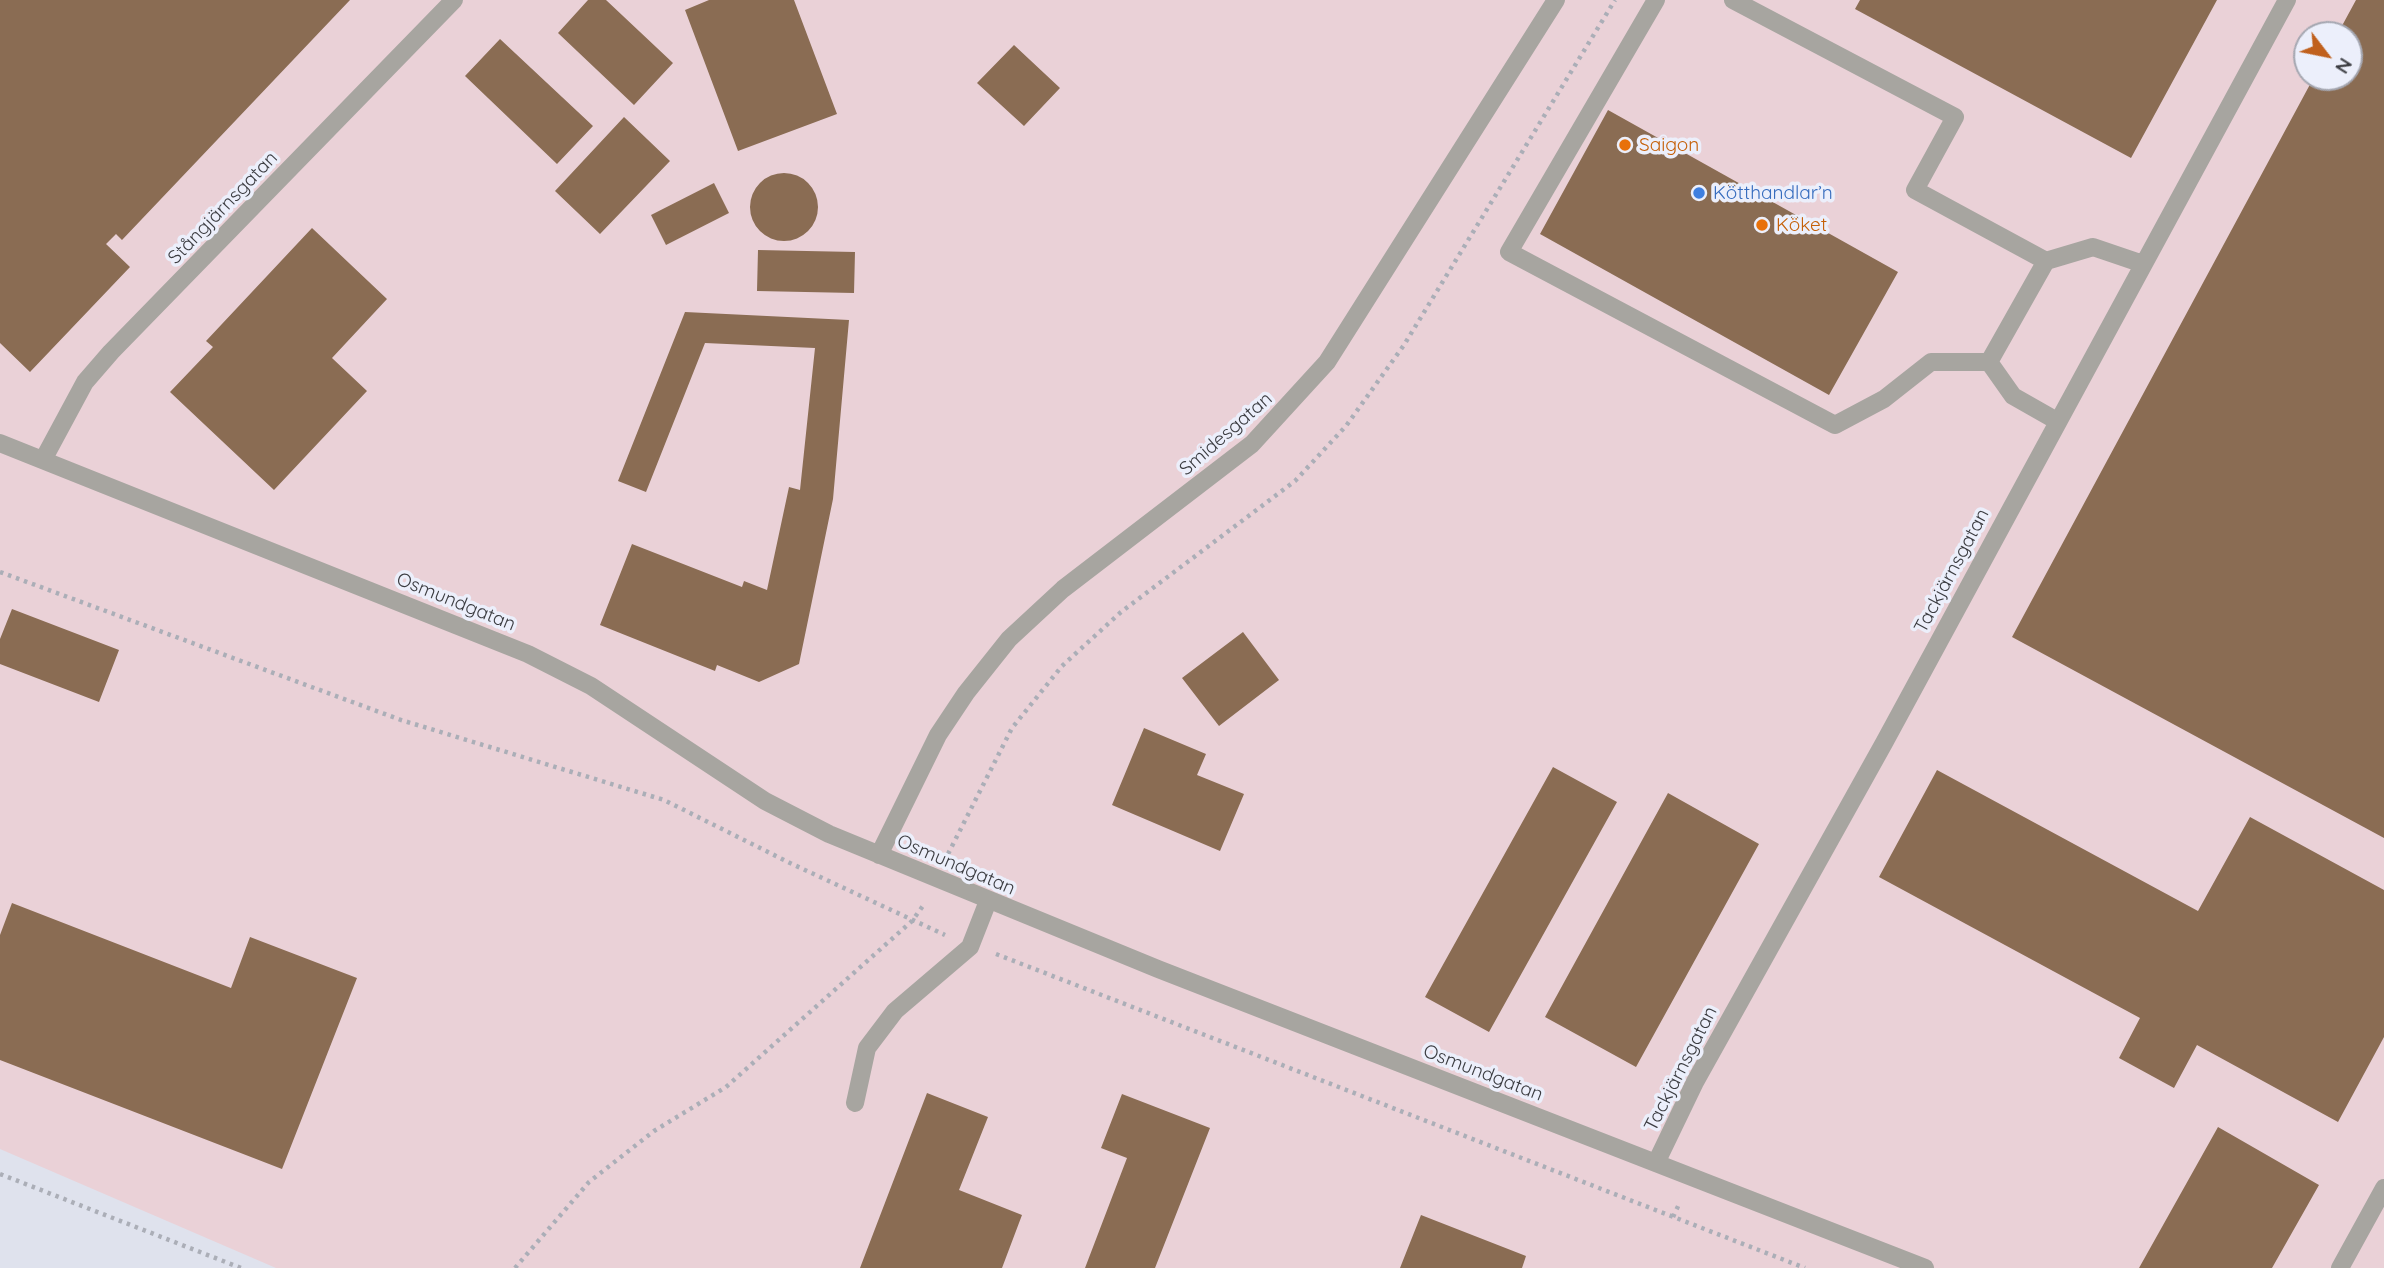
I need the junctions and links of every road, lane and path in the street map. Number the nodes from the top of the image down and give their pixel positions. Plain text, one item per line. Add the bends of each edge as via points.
1 (453, 0) edge
2 (1556, 0) edge
3 (1656, 0) edge
4 (1733, 0) edge
5 (2287, 0) edge
6 (2046, 261) junction
7 (2143, 264) junction
8 (1989, 362) junction
9 (2057, 421) junction
10 (0, 443) edge
11 (43, 460) junction
12 (0, 572) edge
13 (879, 855) junction
14 (988, 901) junction
15 (912, 921) junction
16 (971, 945) junction
17 (855, 1103) dead end
18 (1656, 1163) junction
19 (0, 1174) edge
20 (2384, 1188) edge
21 (242, 1268) edge
22 (515, 1268) edge
23 (1805, 1268) edge
24 (1925, 1268) edge
25 (2340, 1268) edge

1 - 11 street, Stångjärnsgatan via 111,352 85,382
2 - 13 street, Smidesgatan via 1327,362 1252,444 1063,589 1009,639 965,692 938,735
3 - 8 street via 1509,252 1835,425 1884,399 1931,362
4 - 6 street via 1955,117 1915,190
5 - 7 street, Tackjärnsgatan
6 - 7 street via 2093,247
6 - 8 street
7 - 9 street, Tackjärnsgatan
8 - 9 street via 2013,396
9 - 18 street, Tackjärnsgatan via 1695,1082
10 - 11 street, Osmundgatan
11 - 13 street, Osmundgatan via 528,654 591,686 765,801
12 - 15 path via 401,720 664,800
13 - 14 street, Osmundgatan
14 - 16 street
14 - 18 street, Osmundgatan
15 - 16 path
15 - 22 path via 726,1087 654,1131 589,1182
16 - 17 street via 895,1011 867,1048
16 - 23 path
18 - 24 street, Osmundgatan
19 - 21 path
20 - 25 street

